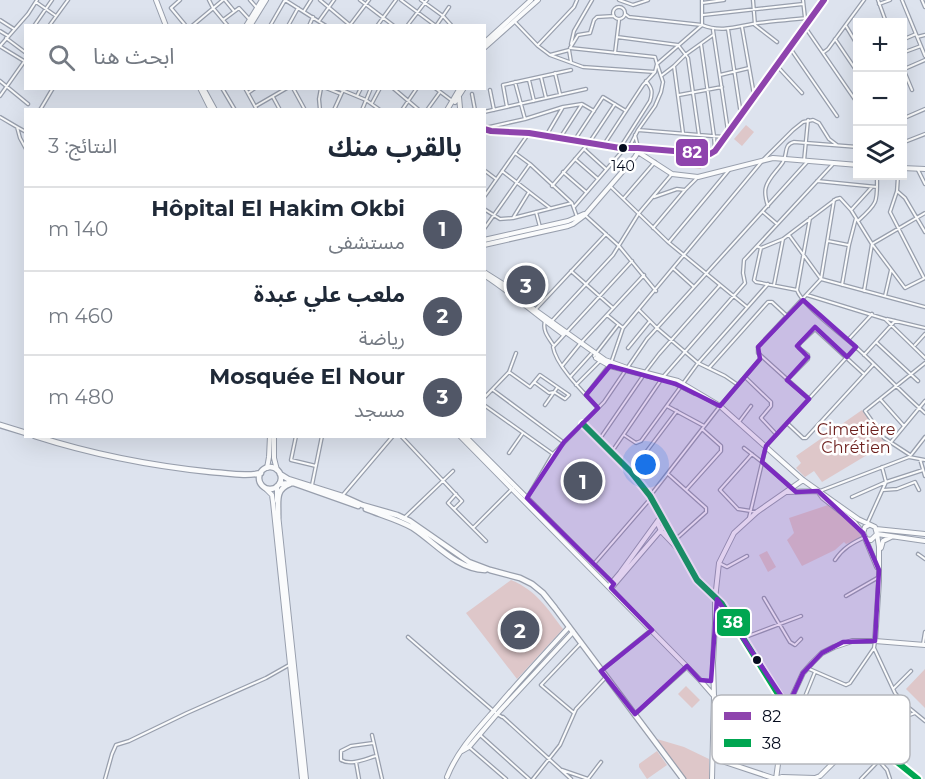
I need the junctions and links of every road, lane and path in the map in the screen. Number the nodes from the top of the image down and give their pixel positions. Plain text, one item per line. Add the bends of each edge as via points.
1 (51, 0) edge
2 (68, 0) edge
3 (156, 0) edge
4 (172, 0) edge
5 (180, 0) edge
6 (209, 0) edge
7 (224, 0) edge
8 (250, 0) edge
9 (264, 0) edge
10 (285, 0) edge
11 (311, 0) edge
12 (320, 0) edge
13 (334, 0) edge
14 (360, 0) edge
15 (369, 0) edge
16 (396, 0) edge
17 (401, 0) edge
18 (421, 0) edge
19 (531, 0) edge
20 (538, 0) edge
21 (577, 0) edge
22 (592, 0) edge
23 (619, 0) edge
24 (648, 0) edge
25 (724, 0) edge
26 (753, 0) edge
27 (824, 0) edge
28 (864, 0) edge
29 (878, 0) edge
30 (890, 0) edge
31 (902, 0) edge
32 (922, 0) edge
33 (36, 1) edge
34 (702, 1) edge
35 (426, 2) edge
36 (803, 2) edge
37 (625, 3) junction
38 (366, 4) junction
39 (879, 4) junction
40 (449, 7) dead end
41 (621, 7) junction
42 (925, 7) edge
43 (171, 8) junction
44 (213, 8) junction
45 (257, 8) junction
46 (298, 8) junction
47 (329, 8) junction
48 (45, 9) junction
49 (754, 10) junction
50 (234, 11) junction
51 (304, 11) junction
52 (417, 13) junction
53 (625, 14) junction
54 (703, 15) junction
55 (56, 16) junction
56 (443, 16) junction
57 (614, 16) junction
58 (313, 17) junction
59 (383, 18) junction
60 (805, 18) junction
61 (812, 18) junction
62 (884, 18) edge
63 (620, 19) junction
64 (0, 20) edge
65 (224, 20) junction
66 (250, 20) junction
67 (513, 20) junction
68 (319, 21) junction
69 (755, 23) junction
70 (35, 24) edge
71 (50, 24) edge
72 (165, 24) edge
73 (184, 24) edge
74 (194, 24) edge
75 (226, 24) edge
76 (248, 24) edge
77 (248, 24) edge
78 (271, 24) edge
79 (289, 24) edge
80 (310, 24) edge
81 (323, 24) edge
82 (350, 24) edge
83 (352, 24) edge
84 (378, 24) edge
85 (391, 24) edge
86 (409, 24) edge
87 (433, 24) edge
88 (437, 24) edge
89 (452, 24) edge
90 (702, 25) junction
91 (805, 26) junction
92 (846, 26) junction
93 (742, 27) junction
94 (728, 28) junction
95 (14, 29) junction
96 (713, 30) junction
97 (0, 31) edge
98 (714, 34) junction
99 (925, 34) edge
100 (917, 36) junction
101 (7, 37) junction
102 (617, 37) junction
103 (853, 38) edge
104 (835, 39) junction
105 (907, 39) edge
106 (486, 41) edge
107 (777, 42) dead end
108 (701, 44) junction
109 (678, 45) junction
110 (0, 46) edge
111 (486, 46) edge
112 (538, 46) junction
113 (921, 46) junction
114 (790, 48) junction
115 (569, 49) junction
116 (24, 51) edge
117 (907, 51) edge
118 (824, 52) junction
119 (615, 53) junction
120 (550, 55) junction
121 (685, 55) junction
122 (925, 58) edge
123 (24, 59) edge
124 (24, 61) edge
125 (571, 62) junction
126 (657, 64) junction
127 (674, 66) junction
128 (777, 66) junction
129 (907, 67) edge
130 (749, 69) junction
131 (572, 70) dead end
132 (655, 72) junction
133 (735, 72) junction
134 (857, 72) edge
135 (904, 72) edge
136 (555, 73) junction
137 (720, 75) junction
138 (541, 76) junction
139 (661, 76) junction
140 (528, 79) junction
141 (0, 81) edge
142 (646, 81) junction
143 (515, 82) junction
144 (7, 86) junction
145 (722, 87) junction
146 (586, 89) dead end
147 (51, 90) edge
148 (223, 90) edge
149 (246, 90) edge
150 (252, 90) edge
151 (284, 90) edge
152 (294, 90) edge
153 (321, 90) edge
154 (360, 90) edge
155 (370, 90) edge
156 (379, 90) edge
157 (395, 90) edge
158 (416, 90) edge
159 (438, 90) edge
160 (461, 90) edge
161 (461, 90) edge
162 (490, 90) dead end
163 (708, 90) junction
164 (912, 90) dead end
165 (204, 91) edge
166 (343, 91) edge
167 (440, 92) junction
168 (693, 92) junction
169 (248, 93) junction
170 (802, 93) dead end
171 (472, 94) dead end
172 (560, 95) junction
173 (679, 95) junction
174 (0, 96) edge
175 (357, 96) junction
176 (853, 96) edge
177 (273, 97) junction
178 (459, 97) junction
179 (754, 97) junction
180 (546, 98) junction
181 (366, 100) junction
182 (408, 101) junction
183 (534, 101) junction
184 (454, 102) junction
185 (372, 103) junction
186 (28, 104) dead end
187 (521, 104) junction
188 (582, 104) junction
189 (615, 104) junction
190 (507, 107) junction
191 (563, 107) junction
192 (41, 108) edge
193 (212, 108) edge
194 (234, 108) edge
195 (257, 108) edge
196 (279, 108) edge
197 (304, 108) edge
198 (320, 108) edge
199 (335, 108) edge
200 (363, 108) edge
201 (378, 108) edge
202 (403, 108) edge
203 (417, 108) edge
204 (428, 108) edge
205 (449, 108) edge
206 (460, 108) edge
207 (461, 108) edge
208 (476, 108) edge
209 (494, 110) junction
210 (925, 110) edge
211 (594, 111) junction
212 (626, 111) junction
213 (486, 112) edge
214 (741, 115) junction
215 (837, 116) dead end
216 (0, 117) edge
217 (907, 117) edge
218 (525, 119) junction
219 (808, 120) junction
220 (17, 127) junction
221 (486, 129) edge
222 (487, 130) edge
223 (638, 130) junction
224 (24, 131) edge
225 (728, 131) junction
226 (529, 133) junction
227 (683, 133) junction
228 (635, 135) junction
229 (699, 135) junction
230 (925, 135) edge
231 (546, 136) junction
232 (714, 136) junction
233 (724, 137) junction
234 (560, 138) junction
235 (574, 141) junction
236 (907, 142) edge
237 (590, 143) junction
238 (806, 143) junction
239 (24, 145) edge
240 (837, 145) junction
241 (603, 146) junction
242 (853, 147) edge
243 (620, 148) junction
244 (627, 148) junction
245 (584, 149) junction
246 (638, 150) junction
247 (715, 151) junction
248 (515, 153) junction
249 (575, 159) junction
250 (785, 159) junction
251 (763, 160) junction
252 (806, 161) junction
253 (655, 162) junction
254 (530, 164) junction
255 (834, 164) junction
256 (853, 165) edge
257 (907, 168) edge
258 (918, 169) junction
259 (606, 170) junction
260 (729, 170) junction
261 (925, 170) edge
262 (502, 171) junction
263 (486, 172) edge
264 (563, 172) junction
265 (672, 174) junction
266 (698, 177) junction
267 (496, 179) junction
268 (599, 179) junction
269 (877, 180) edge
270 (898, 180) edge
271 (817, 181) junction
272 (517, 182) junction
273 (925, 184) edge
274 (552, 186) junction
275 (610, 186) junction
276 (872, 187) junction
277 (877, 187) junction
278 (685, 190) junction
279 (897, 191) junction
280 (529, 192) junction
281 (587, 193) junction
282 (486, 194) edge
283 (624, 198) junction
284 (652, 198) junction
285 (834, 200) junction
286 (572, 203) junction
287 (768, 206) junction
288 (574, 207) junction
289 (551, 208) junction
290 (486, 210) edge
291 (851, 210) junction
292 (536, 212) junction
293 (764, 212) junction
294 (639, 213) junction
295 (925, 213) edge
296 (586, 214) junction
297 (494, 215) junction
298 (513, 218) junction
299 (810, 218) junction
300 (917, 218) junction
301 (857, 219) junction
302 (577, 220) junction
303 (778, 225) junction
304 (486, 226) edge
305 (540, 227) junction
306 (653, 228) junction
307 (897, 228) junction
308 (925, 232) edge
309 (606, 234) junction
310 (789, 235) junction
311 (783, 239) junction
312 (486, 240) edge
313 (828, 241) junction
314 (668, 242) junction
315 (872, 244) junction
316 (486, 245) edge
317 (849, 245) junction
318 (619, 246) junction
319 (759, 247) junction
320 (684, 254) junction
321 (803, 256) junction
322 (632, 261) junction
323 (673, 268) junction
324 (891, 270) junction
325 (571, 271) junction
326 (707, 273) junction
327 (486, 274) edge
328 (486, 275) edge
329 (644, 275) junction
330 (925, 278) edge
331 (821, 279) junction
332 (585, 284) junction
333 (768, 284) junction
334 (720, 285) junction
335 (774, 285) junction
336 (842, 285) junction
337 (694, 287) junction
338 (797, 290) junction
339 (656, 291) junction
340 (864, 291) junction
341 (807, 295) junction
342 (599, 296) junction
343 (734, 297) junction
344 (885, 297) junction
345 (803, 300) junction
346 (925, 307) edge
347 (613, 308) junction
348 (747, 308) junction
349 (535, 310) junction
350 (639, 310) junction
351 (872, 314) junction
352 (607, 315) junction
353 (787, 316) junction
354 (885, 319) junction
355 (545, 321) junction
356 (650, 321) junction
357 (895, 321) junction
358 (551, 322) junction
359 (618, 324) junction
360 (891, 325) junction
361 (623, 328) junction
362 (657, 328) junction
363 (925, 328) edge
364 (566, 334) junction
365 (925, 334) edge
366 (672, 339) junction
367 (848, 340) junction
368 (876, 342) junction
369 (580, 344) junction
370 (555, 346) junction
371 (914, 346) junction
372 (856, 347) junction
373 (628, 348) dead end
374 (685, 352) junction
375 (516, 353) dead end
376 (594, 355) junction
377 (864, 355) junction
378 (762, 357) junction
379 (847, 357) junction
380 (925, 358) edge
381 (600, 361) junction
382 (698, 363) junction
383 (925, 363) edge
384 (611, 365) junction
385 (873, 365) junction
386 (562, 366) junction
387 (709, 368) junction
388 (626, 369) junction
389 (509, 372) junction
390 (644, 374) junction
391 (864, 374) junction
392 (911, 374) junction
393 (570, 377) junction
394 (745, 377) junction
395 (662, 379) junction
396 (788, 380) junction
397 (918, 381) dead end
398 (534, 382) junction
399 (576, 385) junction
400 (682, 385) junction
401 (738, 385) junction
402 (896, 386) junction
403 (557, 388) junction
404 (493, 390) junction
405 (554, 392) junction
406 (586, 395) junction
407 (486, 396) edge
408 (809, 399) junction
409 (880, 399) junction
410 (925, 401) edge
411 (545, 405) dead end
412 (486, 406) edge
413 (667, 406) junction
414 (720, 406) junction
415 (751, 406) dead end
416 (598, 408) junction
417 (919, 408) junction
418 (677, 411) junction
419 (925, 412) edge
420 (739, 422) junction
421 (788, 423) junction
422 (583, 424) junction
423 (0, 425) edge
424 (904, 426) junction
425 (703, 428) junction
426 (24, 432) edge
427 (523, 432) junction
428 (776, 434) junction
429 (624, 435) junction
430 (925, 437) edge
431 (42, 438) edge
432 (272, 438) edge
433 (272, 438) edge
434 (296, 438) edge
435 (322, 438) edge
436 (391, 438) edge
437 (403, 438) edge
438 (462, 438) edge
439 (467, 438) edge
440 (599, 441) junction
441 (564, 442) junction
442 (891, 442) junction
443 (766, 446) junction
444 (744, 448) dead end
445 (509, 453) dead end
446 (611, 453) junction
447 (553, 454) junction
448 (752, 454) junction
449 (910, 456) junction
450 (920, 459) junction
451 (925, 460) edge
452 (762, 462) junction
453 (316, 466) junction
454 (882, 467) junction
455 (267, 468) junction
456 (923, 470) junction
457 (453, 471) dead end
458 (278, 472) junction
459 (631, 472) junction
460 (261, 473) junction
461 (668, 474) junction
462 (248, 475) junction
463 (925, 476) edge
464 (443, 480) junction
465 (803, 480) junction
466 (886, 482) junction
467 (261, 483) junction
468 (293, 483) junction
469 (278, 485) junction
470 (312, 485) junction
471 (265, 488) junction
472 (514, 488) junction
473 (792, 488) junction
474 (686, 490) junction
475 (883, 490) junction
476 (919, 490) dead end
477 (818, 491) junction
478 (786, 492) junction
479 (456, 494) junction
480 (340, 497) junction
481 (651, 497) junction
482 (852, 497) dead end
483 (527, 498) junction
484 (454, 509) junction
485 (751, 511) junction
486 (757, 512) junction
487 (662, 516) junction
488 (278, 517) junction
489 (749, 518) junction
490 (402, 520) junction
491 (657, 522) junction
492 (666, 524) junction
493 (868, 525) junction
494 (473, 528) junction
495 (661, 531) junction
496 (877, 532) junction
497 (925, 534) edge
498 (864, 535) junction
499 (894, 536) junction
500 (675, 540) junction
501 (925, 540) edge
502 (486, 541) dead end
503 (918, 554) dead end
504 (684, 555) junction
505 (747, 556) dead end
506 (879, 557) junction
507 (925, 559) edge
508 (835, 560) dead end
509 (719, 563) junction
510 (593, 565) junction
511 (879, 570) junction
512 (879, 577) junction
513 (611, 585) junction
514 (717, 586) junction
515 (707, 591) junction
516 (846, 596) dead end
517 (764, 598) dead end
518 (715, 599) junction
519 (723, 606) junction
520 (715, 611) junction
521 (721, 614) junction
522 (728, 616) junction
523 (801, 616) dead end
524 (715, 623) junction
525 (780, 624) junction
526 (569, 627) junction
527 (652, 630) junction
528 (573, 632) junction
529 (925, 632) edge
530 (408, 638) dead end
531 (743, 638) junction
532 (801, 639) dead end
533 (875, 641) junction
534 (581, 643) junction
535 (924, 645) edge
536 (874, 648) junction
537 (290, 665) junction
538 (687, 666) junction
539 (806, 668) junction
540 (601, 671) junction
541 (815, 672) junction
542 (911, 672) dead end
543 (606, 677) junction
544 (714, 678) junction
545 (700, 680) junction
546 (893, 688) junction
547 (713, 695) edge
548 (714, 695) edge
549 (779, 695) edge
550 (793, 695) edge
551 (806, 695) edge
552 (898, 695) edge
553 (910, 708) edge
554 (496, 711) junction
555 (574, 713) junction
556 (915, 713) junction
557 (635, 714) junction
558 (910, 715) edge
559 (925, 721) edge
560 (479, 734) junction
561 (372, 735) dead end
562 (373, 743) junction
563 (469, 747) junction
564 (462, 752) junction
565 (376, 756) junction
566 (549, 760) junction
567 (356, 762) junction
568 (601, 762) dead end
569 (713, 764) edge
570 (731, 764) edge
571 (778, 764) edge
572 (832, 764) edge
573 (875, 764) edge
574 (882, 764) edge
575 (900, 764) edge
576 (561, 769) junction
577 (447, 778) edge
578 (105, 779) edge
579 (304, 779) edge
580 (360, 779) edge
581 (382, 779) edge
582 (506, 779) edge
583 (531, 779) edge
584 (571, 779) edge
585 (588, 779) edge
586 (683, 779) edge
587 (712, 779) edge
588 (776, 779) edge
589 (807, 779) edge
590 (861, 779) edge
591 (890, 779) edge
592 (918, 779) edge

1 - 48 street
2 - 55 street
3 - 72 street
4 - 43 street
5 - 43 street
6 - 44 street
7 - 44 street
7 - 50 street
8 - 45 street
9 - 45 street
9 - 76 street
10 - 46 street
10 - 78 street
11 - 51 street
12 - 47 street
13 - 47 street
14 - 38 street
15 - 38 street
16 - 59 street
17 - 52 street
18 - 35 street
19 - 67 street
20 - 67 street
21 - 112 street
22 - 115 street via 574,31
23 - 37 street
24 - 37 street
25 - 34 street
26 - 49 street
27 - 61 street
28 - 92 street
29 - 39 street
30 - 39 street
31 - 100 street
32 - 42 street
33 - 48 street
33 - 95 street
34 - 54 street
35 - 52 street
35 - 56 street
36 - 49 street
36 - 60 street
37 - 41 street
38 - 59 street
38 - 83 street
39 - 62 street
40 - 56 street
41 - 53 street
41 - 57 street via 614,10
43 - 73 street
44 - 65 street
44 - 74 street
45 - 66 street
46 - 51 street
46 - 79 street
47 - 68 street
47 - 82 street
48 - 55 street
48 - 70 street
49 - 54 street
49 - 69 street
50 - 65 street
50 - 66 street via 239,8
51 - 58 street
52 - 86 street
52 - 87 street
53 - 63 street
53 - 90 street
54 - 90 street
55 - 71 street
56 - 88 street
56 - 89 street
57 - 63 street
57 - 115 street via 597,17 590,33 578,35
58 - 68 street
58 - 80 street
59 - 84 street
59 - 85 street
60 - 61 street
60 - 69 street
61 - 91 street
63 - 102 street
64 - 95 street
65 - 75 street
66 - 77 street
67 - 106 street
67 - 111 street
67 - 112 street
68 - 81 street
69 - 93 street
69 - 107 street
90 - 96 street
90 - 109 street
91 - 114 street
91 - 118 street
92 - 103 street
92 - 104 street
93 - 94 street
93 - 130 street
94 - 96 street
94 - 133 street
95 - 101 street
96 - 98 street
97 - 101 street
98 - 108 street
98 - 137 street
99 - 100 street
100 - 105 street
100 - 113 street
101 - 110 street
101 - 116 street
102 - 109 street
102 - 119 street
104 - 118 street
104 - 134 street
108 - 121 street
108 - 163 street
109 - 121 street
109 - 126 street
110 - 123 street
112 - 120 street
113 - 117 street
113 - 122 street
114 - 128 street
114 - 215 street
115 - 119 street
115 - 120 street
115 - 125 street
118 - 176 street
119 - 126 street via 655,57
120 - 125 street
121 - 127 street
121 - 168 street
122 - 129 street
124 - 144 street
125 - 132 street via 583,67
126 - 132 street
126 - 139 street
127 - 139 street
127 - 173 street
128 - 170 street
128 - 179 street
130 - 133 street
130 - 179 street
131 - 136 street
132 - 142 street
133 - 137 street
133 - 214 street
135 - 164 street
136 - 138 street
136 - 172 street
137 - 145 street
138 - 140 street
138 - 180 street
139 - 223 street via 663,88
140 - 143 street
140 - 183 street
141 - 144 street
142 - 212 street
142 - 243 street via 652,92 650,101
143 - 187 street
143 - 190 street via 503,85
144 - 174 street
144 - 186 street
145 - 163 street
145 - 225 street
146 - 172 street
147 - 192 street
148 - 194 street
149 - 169 street
150 - 169 street
151 - 177 street
152 - 197 street
153 - 198 street
154 - 175 street
155 - 181 street
156 - 185 street
157 - 182 street
158 - 182 street
159 - 167 street
160 - 178 street
161 - 184 street
162 - 209 street
163 - 168 street
163 - 232 street
165 - 193 street
166 - 175 street
166 - 199 street
167 - 184 street
167 - 204 street
168 - 173 street
168 - 229 street
169 - 195 street
171 - 208 street
172 - 180 street
173 - 227 street
175 - 181 street
177 - 195 street
177 - 196 street
178 - 184 street
178 - 207 street
179 - 214 street
180 - 183 street
181 - 185 street
181 - 200 street
182 - 202 street
182 - 203 street
183 - 187 street
184 - 205 street
184 - 206 street
185 - 201 street
187 - 190 street
187 - 218 street
188 - 191 street
188 - 211 street
188 - 234 street
189 - 211 street via 603,97
189 - 212 street
189 - 237 street
190 - 209 street
191 - 218 street
191 - 231 street
209 - 213 street
210 - 217 street
211 - 235 street
212 - 241 street
214 - 225 street
216 - 220 street
218 - 221 street
219 - 238 street
219 - 240 street via 819,123 828,139
219 - 251 street
220 - 224 street
220 - 239 street
222 - 226 street
223 - 227 street
223 - 228 street
225 - 233 street
226 - 231 street
226 - 248 street
227 - 229 street
228 - 244 street
228 - 246 street
229 - 232 street
230 - 236 street
231 - 234 street
232 - 233 street
232 - 247 street
233 - 247 street
234 - 235 street
235 - 237 street
237 - 241 street
237 - 245 street
238 - 240 street
238 - 250 street via 789,143
238 - 252 street
240 - 242 street
241 - 243 street
243 - 244 street
244 - 246 street
244 - 259 street
245 - 249 street
245 - 259 street
246 - 247 street
246 - 253 street
246 - 275 street
248 - 254 street
248 - 262 street
249 - 264 street
249 - 268 street
250 - 251 street
250 - 252 street
250 - 287 street via 766,188
251 - 260 street
251 - 320 street
252 - 255 street
252 - 287 street
253 - 265 street
253 - 283 street
254 - 272 street
254 - 274 street
255 - 256 street
255 - 271 street
257 - 258 street
258 - 261 street
258 - 273 street
259 - 268 street
260 - 266 street
260 - 314 street
262 - 267 street
262 - 272 street
263 - 267 street
264 - 274 street
264 - 281 street
265 - 266 street
265 - 284 street
266 - 278 street
267 - 282 street
268 - 281 street
269 - 277 street
270 - 279 street
271 - 276 street
271 - 303 street
272 - 280 street
272 - 297 street
274 - 286 street
275 - 283 street
275 - 296 street
276 - 277 street
276 - 291 street
277 - 301 street via 874,205
278 - 284 street
278 - 306 street
279 - 300 street
279 - 307 street via 890,212
280 - 289 street
280 - 298 street
281 - 288 street
283 - 294 street
284 - 294 street
285 - 291 street via 842,199
285 - 299 street
285 - 313 street
286 - 288 street
286 - 289 street
287 - 293 street
288 - 302 street
289 - 292 street
290 - 297 street
291 - 301 street
292 - 298 street
292 - 305 street
293 - 303 street
293 - 326 street
294 - 306 street
294 - 318 street
295 - 300 street
296 - 302 street
296 - 309 street
297 - 298 street via 500,219
297 - 304 street
299 - 310 street
299 - 321 street
300 - 307 street
300 - 308 street
301 - 315 street
301 - 317 street
302 - 305 street
302 - 316 street via 568,226
303 - 319 street
305 - 312 street
306 - 314 street
307 - 315 street
307 - 330 street
309 - 318 street
309 - 325 street
310 - 311 street
310 - 321 street
311 - 319 street
311 - 335 street
313 - 317 street
313 - 331 street
314 - 320 street
315 - 324 street
315 - 340 street
317 - 336 street
318 - 322 street
318 - 332 street
319 - 333 street via 754,280
319 - 343 street via 744,260 745,284
320 - 323 street
320 - 326 street
321 - 331 street
321 - 338 street
322 - 329 street
322 - 342 street
323 - 337 street
323 - 339 street
324 - 330 street via 905,288
324 - 344 street
325 - 332 street
325 - 349 street
326 - 334 street
326 - 337 street
327 - 349 street
328 - 355 street
329 - 339 street
329 - 347 street
331 - 336 street
331 - 341 street
332 - 342 street
332 - 358 street
333 - 335 street
333 - 348 street
334 - 343 street
334 - 366 street
335 - 338 street
336 - 340 street
337 - 362 street
338 - 345 street
339 - 350 street
340 - 344 street
341 - 345 street
341 - 351 street
342 - 347 street
342 - 364 street
343 - 348 street
343 - 374 street
344 - 346 street
345 - 353 street
345 - 367 street
347 - 352 street
348 - 382 street
349 - 358 street
350 - 356 street
350 - 361 street
351 - 354 street
351 - 367 street
352 - 359 street
352 - 369 street
353 - 378 street via 758,347
353 - 387 street via 768,302
354 - 357 street
354 - 360 street
355 - 364 street
355 - 370 street via 546,333
356 - 362 street
356 - 373 street
357 - 360 street
357 - 363 street
358 - 364 street
359 - 361 street
359 - 376 street
360 - 368 street
360 - 371 street
361 - 384 street
362 - 366 street
362 - 388 street
364 - 369 street
364 - 370 street
365 - 371 street
366 - 374 street
366 - 390 street
367 - 372 street
368 - 377 street
368 - 392 street
369 - 376 street
369 - 386 street
370 - 386 street via 554,356
371 - 380 street
372 - 377 street
372 - 379 street
374 - 382 street
374 - 395 street
375 - 389 street
376 - 381 street
376 - 384 street
376 - 393 street
377 - 385 street
378 - 394 street
378 - 396 street
379 - 391 street
379 - 396 street via 813,329 799,344 808,359
379 - 408 street
381 - 384 street
381 - 399 street
382 - 387 street
382 - 400 street
383 - 392 street
384 - 388 street
384 - 406 street
385 - 391 street
385 - 402 street
386 - 393 street
387 - 401 street
388 - 390 street
388 - 416 street
389 - 398 street via 530,387
389 - 404 street
390 - 395 street
390 - 440 street
391 - 421 street via 806,438
392 - 397 street
392 - 402 street
393 - 399 street
394 - 401 street
394 - 428 street via 771,402 761,418
395 - 400 street
395 - 429 street
396 - 408 street
398 - 403 street via 540,375
398 - 405 street via 549,393
399 - 406 street
400 - 413 street
400 - 414 street
401 - 414 street
402 - 409 street
402 - 417 street
403 - 405 street
403 - 405 street via 569,395 565,399
404 - 407 street
404 - 441 street
405 - 411 street
406 - 416 street
408 - 421 street
409 - 424 street
409 - 442 street via 865,412
410 - 417 street
412 - 427 street
413 - 418 street
413 - 429 street via 639,443
414 - 420 street
414 - 425 street
415 - 420 street
416 - 422 street
417 - 419 street
417 - 424 street
418 - 425 street
418 - 459 street
420 - 443 street
421 - 428 street
422 - 440 street
422 - 441 street
423 - 426 main road
424 - 442 street
425 - 461 street
425 - 474 street via 721,446 721,451
427 - 445 street
427 - 447 street
428 - 443 street
429 - 446 street
430 - 449 street
431 - 462 main road via 145,462
432 - 455 street
433 - 458 street
434 - 453 street via 291,460
435 - 453 street
436 - 480 street
437 - 464 street
438 - 472 street
439 - 472 street
440 - 446 street
441 - 447 street
442 - 449 street
443 - 452 street
443 - 465 street
444 - 448 street
446 - 459 street
447 - 483 street
448 - 452 street
448 - 485 street via 720,490 738,509
449 - 450 street
449 - 454 street
450 - 451 street
450 - 456 street
452 - 473 street
452 - 485 street
453 - 470 street
454 - 466 street
454 - 477 street
455 - 458 main road
455 - 460 main road
456 - 463 street
456 - 466 street
457 - 464 street
458 - 469 main road
458 - 470 main road
459 - 481 street
460 - 462 main road
460 - 467 main road
461 - 474 street
461 - 481 street
462 - 467 main road
464 - 479 street
464 - 490 street
465 - 473 street
465 - 477 street
466 - 475 street
466 - 482 street
467 - 471 main road
468 - 469 main road
468 - 480 main road
468 - 488 main road via 280,492
469 - 471 main road
469 - 488 street
470 - 480 main road
471 - 537 street via 273,502
472 - 483 street
472 - 494 street
472 - 513 street
473 - 478 street
474 - 500 street via 706,512
475 - 476 street via 915,482
475 - 493 street
477 - 478 street
477 - 493 street
477 - 498 street
478 - 486 street
479 - 484 street via 448,503
479 - 484 street via 462,501
480 - 490 main road
481 - 487 street
481 - 510 street
483 - 510 street
484 - 494 street
485 - 486 street
485 - 489 street
486 - 489 street
487 - 491 street
487 - 492 street
488 - 579 street
489 - 509 street via 734,533
490 - 526 main road via 422,528 469,562 532,584
491 - 495 street
491 - 513 street
492 - 495 street
492 - 500 street
493 - 496 street
493 - 498 street
494 - 502 street
495 - 504 street
495 - 513 street
496 - 497 street
496 - 498 street via 871,540
496 - 499 street
496 - 506 street
498 - 508 street
498 - 511 street
499 - 501 street
499 - 506 street via 883,541
500 - 504 street
503 - 507 street
504 - 515 street
505 - 509 street via 727,567
506 - 511 street
509 - 514 street
510 - 513 street
511 - 512 street
512 - 516 street
512 - 533 street
513 - 527 street
514 - 515 street
514 - 518 street
514 - 519 street
515 - 518 street
517 - 525 street
518 - 519 street
518 - 520 street
519 - 521 street
519 - 522 street
520 - 521 street
520 - 524 street
521 - 522 street
521 - 524 street
522 - 531 street
523 - 525 street
524 - 544 street
525 - 531 street
525 - 532 street via 793,645
526 - 528 main road
526 - 554 street
527 - 538 street
527 - 540 street
528 - 534 main road
528 - 554 street
529 - 535 street
530 - 554 street
531 - 549 street
533 - 535 street
533 - 536 street
533 - 539 street via 843,642 822,653
534 - 540 main road
534 - 555 street via 541,685
536 - 541 street via 846,685
536 - 546 street
537 - 578 street via 116,745
537 - 579 street
538 - 545 street
538 - 557 street
539 - 541 street
539 - 550 street
540 - 543 main road
541 - 551 street
542 - 546 street
543 - 555 street
543 - 557 main road
544 - 545 street via 710,682
544 - 548 street
545 - 547 street
546 - 552 street
553 - 556 street
554 - 560 street
554 - 564 street via 473,734
554 - 566 street
555 - 566 street
556 - 558 street
556 - 559 street
557 - 586 main road
560 - 563 street
560 - 583 street
561 - 562 street
562 - 565 street
562 - 567 street via 341,751 341,760
563 - 564 street
563 - 582 street
564 - 577 street
565 - 567 street
565 - 581 street
566 - 576 street
566 - 583 street
567 - 580 street
568 - 585 street
569 - 587 street
570 - 588 street
571 - 588 street
572 - 589 street via 820,776
573 - 590 street
574 - 591 street
575 - 592 street
576 - 584 street
576 - 585 street
588 - 589 street

